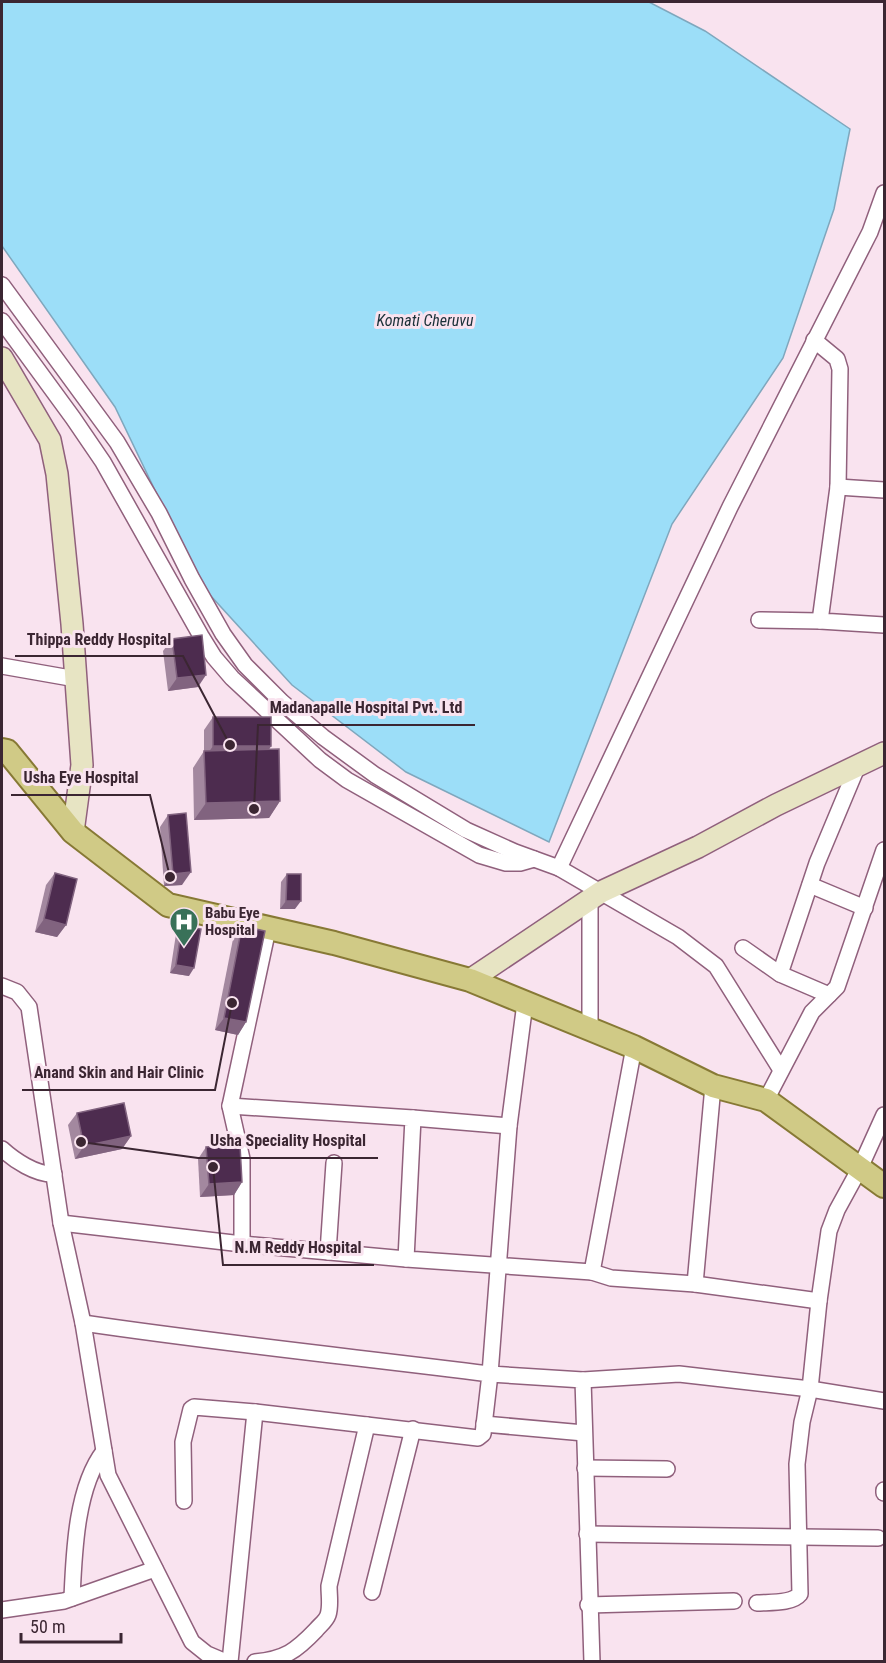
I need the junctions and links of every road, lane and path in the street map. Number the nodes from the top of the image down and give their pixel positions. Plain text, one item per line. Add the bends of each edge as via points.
1 (885, 193) edge
2 (2, 285) edge
3 (2, 321) edge
4 (814, 340) junction
5 (2, 358) edge
6 (838, 487) junction
7 (885, 490) edge
8 (759, 620) dead end
9 (820, 621) junction
10 (885, 625) edge
11 (2, 666) edge
12 (76, 679) junction
13 (2, 750) edge
14 (885, 753) edge
15 (858, 765) junction
16 (73, 832) junction
17 (885, 850) edge
18 (534, 859) junction
19 (559, 868) junction
20 (810, 885) junction
21 (877, 892) edge
22 (595, 896) junction
23 (865, 908) junction
24 (268, 928) junction
25 (743, 948) dead end
26 (780, 974) junction
27 (470, 980) junction
28 (2, 986) edge
29 (830, 995) junction
30 (525, 1003) junction
31 (590, 1028) junction
32 (634, 1047) junction
33 (782, 1070) junction
34 (712, 1086) junction
35 (766, 1100) junction
36 (230, 1106) junction
37 (885, 1115) edge
38 (413, 1118) junction
39 (509, 1126) junction
40 (2, 1149) edge
41 (334, 1163) dead end
42 (860, 1168) junction
43 (54, 1174) junction
44 (885, 1186) edge
45 (61, 1223) junction
46 (242, 1244) junction
47 (328, 1252) junction
48 (406, 1259) junction
49 (498, 1264) junction
50 (592, 1272) junction
51 (695, 1284) junction
52 (819, 1301) junction
53 (83, 1323) junction
54 (490, 1374) junction
55 (583, 1380) junction
56 (810, 1389) junction
57 (885, 1401) edge
58 (255, 1412) junction
59 (484, 1424) junction
60 (367, 1425) junction
61 (413, 1429) junction
62 (584, 1433) junction
63 (104, 1451) junction
64 (585, 1468) junction
65 (667, 1469) dead end
66 (184, 1501) dead end
67 (587, 1534) junction
68 (798, 1537) junction
69 (878, 1538) dead end
70 (155, 1569) junction
71 (372, 1592) dead end
72 (72, 1598) junction
73 (734, 1600) dead end
74 (757, 1602) dead end
75 (588, 1605) junction
76 (2, 1610) edge
77 (226, 1662) edge
78 (230, 1662) edge
79 (255, 1662) edge
80 (592, 1662) edge

1 - 4 street via 870,232
2 - 18 street via 117,442 223,634 245,665 323,737 375,775 466,830
3 - 18 street via 103,462 201,636 232,678 347,780 478,855 506,863
4 - 6 street via 837,359 840,369
4 - 19 street via 725,517
5 - 12 street via 50,440 57,474
6 - 7 street
6 - 9 street
8 - 9 street
9 - 10 street
11 - 12 street
12 - 16 street via 82,765
13 - 16 main road via 7,751
14 - 15 street
15 - 20 street
15 - 22 street
16 - 24 main road via 168,905
17 - 21 street
18 - 19 street
19 - 22 street
20 - 23 street
20 - 26 street
21 - 23 street
22 - 27 street
22 - 31 street
22 - 33 street via 678,937 716,966
23 - 29 street via 837,987
24 - 27 main road
24 - 36 street
25 - 26 street
26 - 29 street
27 - 30 main road
28 - 43 street via 17,992 29,1007
29 - 33 street via 812,1012
30 - 31 main road
30 - 39 street
31 - 32 main road
32 - 34 main road
32 - 50 street
33 - 35 street
34 - 35 main road
34 - 51 street
35 - 42 main road
36 - 38 street
36 - 46 street via 242,1159
37 - 42 street
38 - 39 street
38 - 48 street
39 - 49 street
40 - 43 street via 45,1175
41 - 47 street
42 - 44 main road
42 - 52 street via 829,1231
43 - 45 street
45 - 46 street
45 - 53 street
46 - 47 street
47 - 48 street
48 - 49 street
49 - 50 street
49 - 54 street
50 - 51 street via 611,1278
51 - 52 street
52 - 56 street
53 - 54 street
53 - 63 street
54 - 55 street
54 - 59 street
55 - 56 street via 679,1374
55 - 62 street
56 - 57 street
56 - 68 street via 797,1464
58 - 60 street
58 - 66 street via 191,1409 183,1442
58 - 78 street
59 - 61 street via 483,1434 478,1438
59 - 62 street
60 - 61 street
60 - 79 street via 329,1586 326,1618 292,1652
61 - 71 street
62 - 64 street
63 - 70 street via 108,1475
63 - 72 street via 91,1472 83,1497 74,1550
64 - 65 street
64 - 67 street
67 - 68 street
67 - 75 street
68 - 69 street
68 - 74 street via 800,1594 790,1600
70 - 72 street
70 - 77 street via 192,1642
72 - 76 street
73 - 75 street
75 - 80 street

